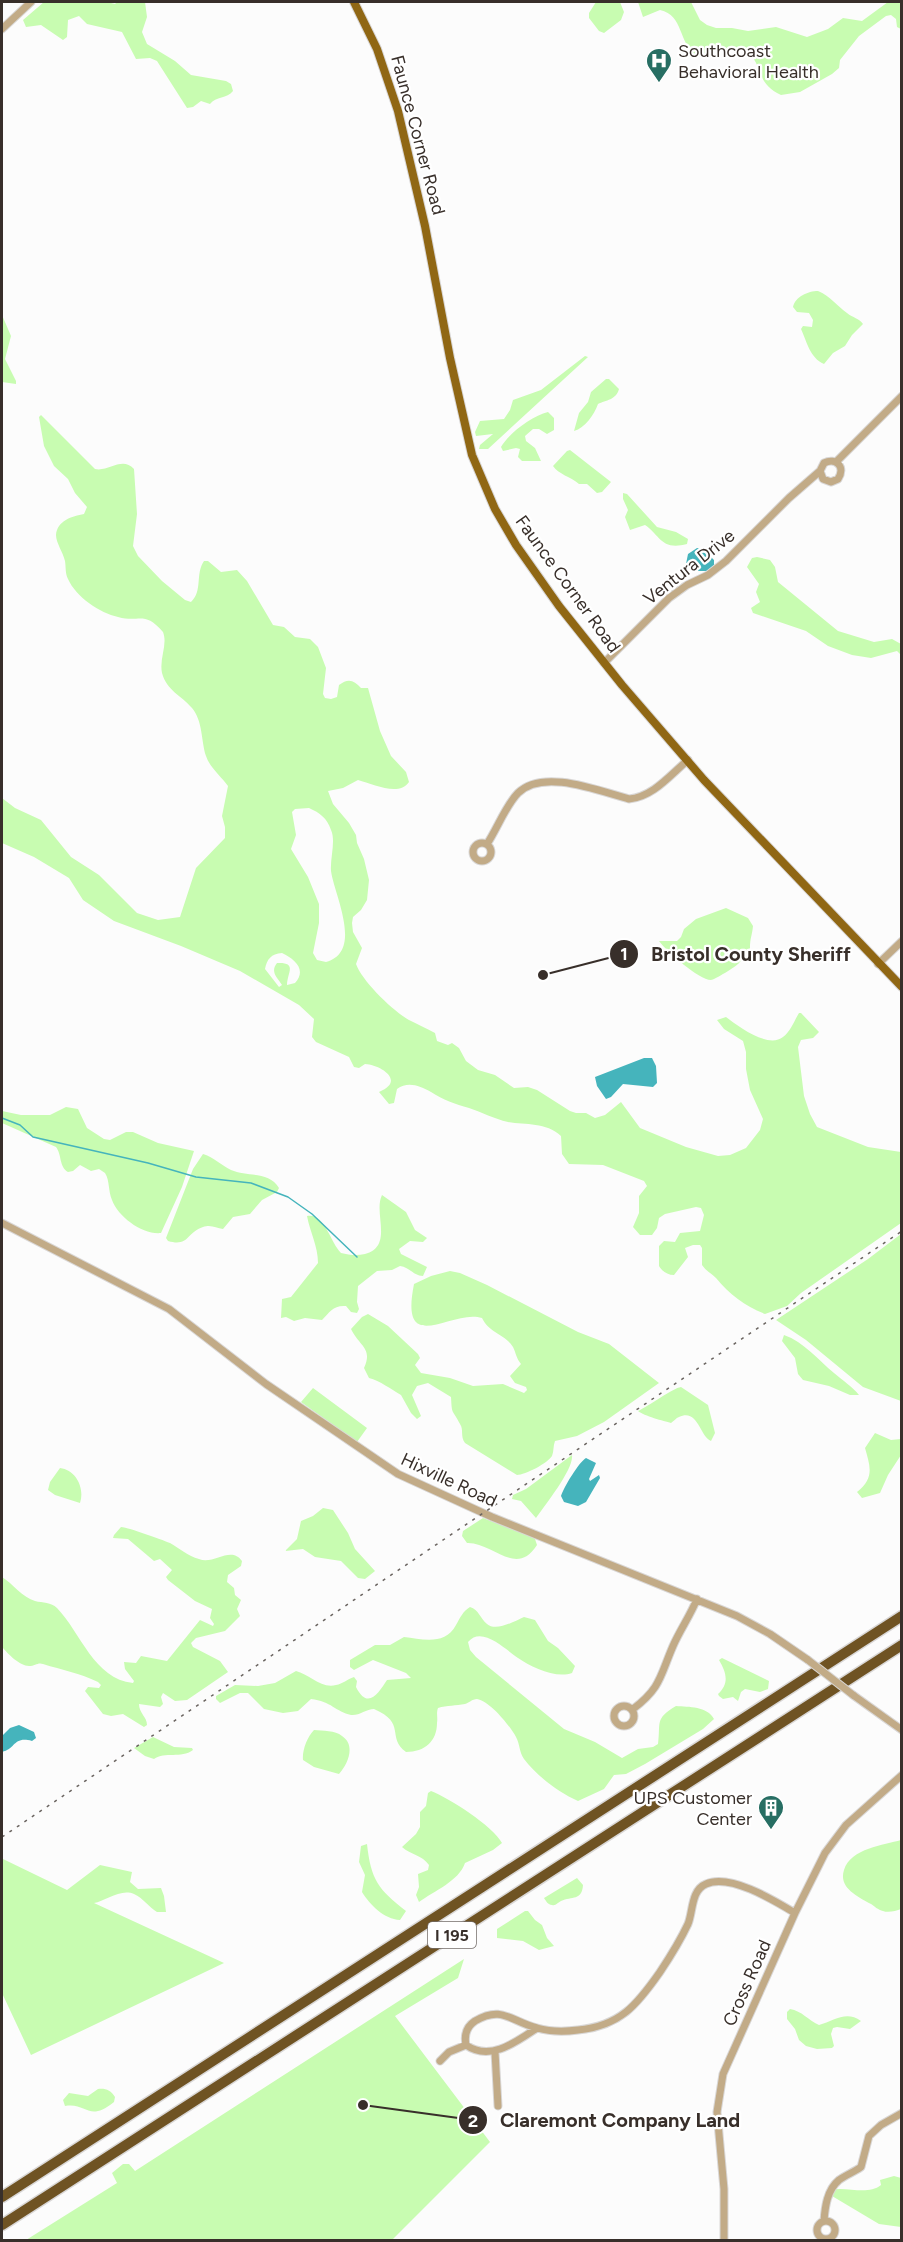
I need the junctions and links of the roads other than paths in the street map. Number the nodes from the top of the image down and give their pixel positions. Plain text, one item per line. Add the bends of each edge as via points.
1 (31, 2) edge
2 (354, 2) edge
3 (2, 29) edge
4 (902, 396) edge
5 (836, 462) junction
6 (820, 471) junction
7 (604, 663) junction
8 (688, 760) junction
9 (487, 844) dead end
10 (902, 941) edge
11 (878, 964) junction
12 (902, 987) edge
13 (4, 1224) edge
14 (2, 1233) edge
15 (697, 1599) junction
16 (902, 1616) edge
17 (902, 1645) edge
18 (633, 1709) dead end
19 (902, 1730) edge
20 (902, 1775) edge
21 (795, 1913) junction
22 (537, 2028) junction
23 (466, 2045) junction
24 (495, 2052) junction
25 (440, 2061) dead end
26 (498, 2106) dead end
27 (902, 2113) edge
28 (2, 2197) edge
29 (824, 2222) junction
30 (2, 2225) edge
31 (825, 2240) edge
32 (724, 2241) edge

1 - 3 street
2 - 7 main road, Faunce Corner Road via 380,57 398,111 476,468 516,545
4 - 5 street, Ventura Drive
5 - 6 street, Ventura Drive via 827,461
5 - 6 street, Ventura Drive via 841,472 835,481 825,480
6 - 7 street, Ventura Drive via 726,561 669,598
7 - 8 main road, Faunce Corner Road
8 - 9 street via 651,791 629,799 563,783 528,785 513,798
8 - 11 main road, Faunce Corner Road
10 - 11 street
11 - 12 main road, Faunce Corner Road
13 - 14 street
13 - 15 street, Hixville Road via 169,1309 266,1384 398,1474 502,1521
15 - 18 street via 656,1686
15 - 19 street, Hixville Road, bridge via 757,1626
16 - 28 highway, I 195
17 - 30 highway, I 195
20 - 21 street, Cross Road via 835,1838
21 - 22 street via 744,1887 705,1884 696,1895 689,1922 669,1957 631,2008 602,2026 563,2032
21 - 32 street, Cross Road via 719,2088
22 - 23 street via 504,2014 485,2015 469,2024 464,2036
22 - 24 street
23 - 24 street via 474,2051
23 - 25 street
24 - 26 street
27 - 29 street via 869,2136 861,2167 832,2187
29 - 31 street via 817,2232
29 - 31 street via 835,2229

